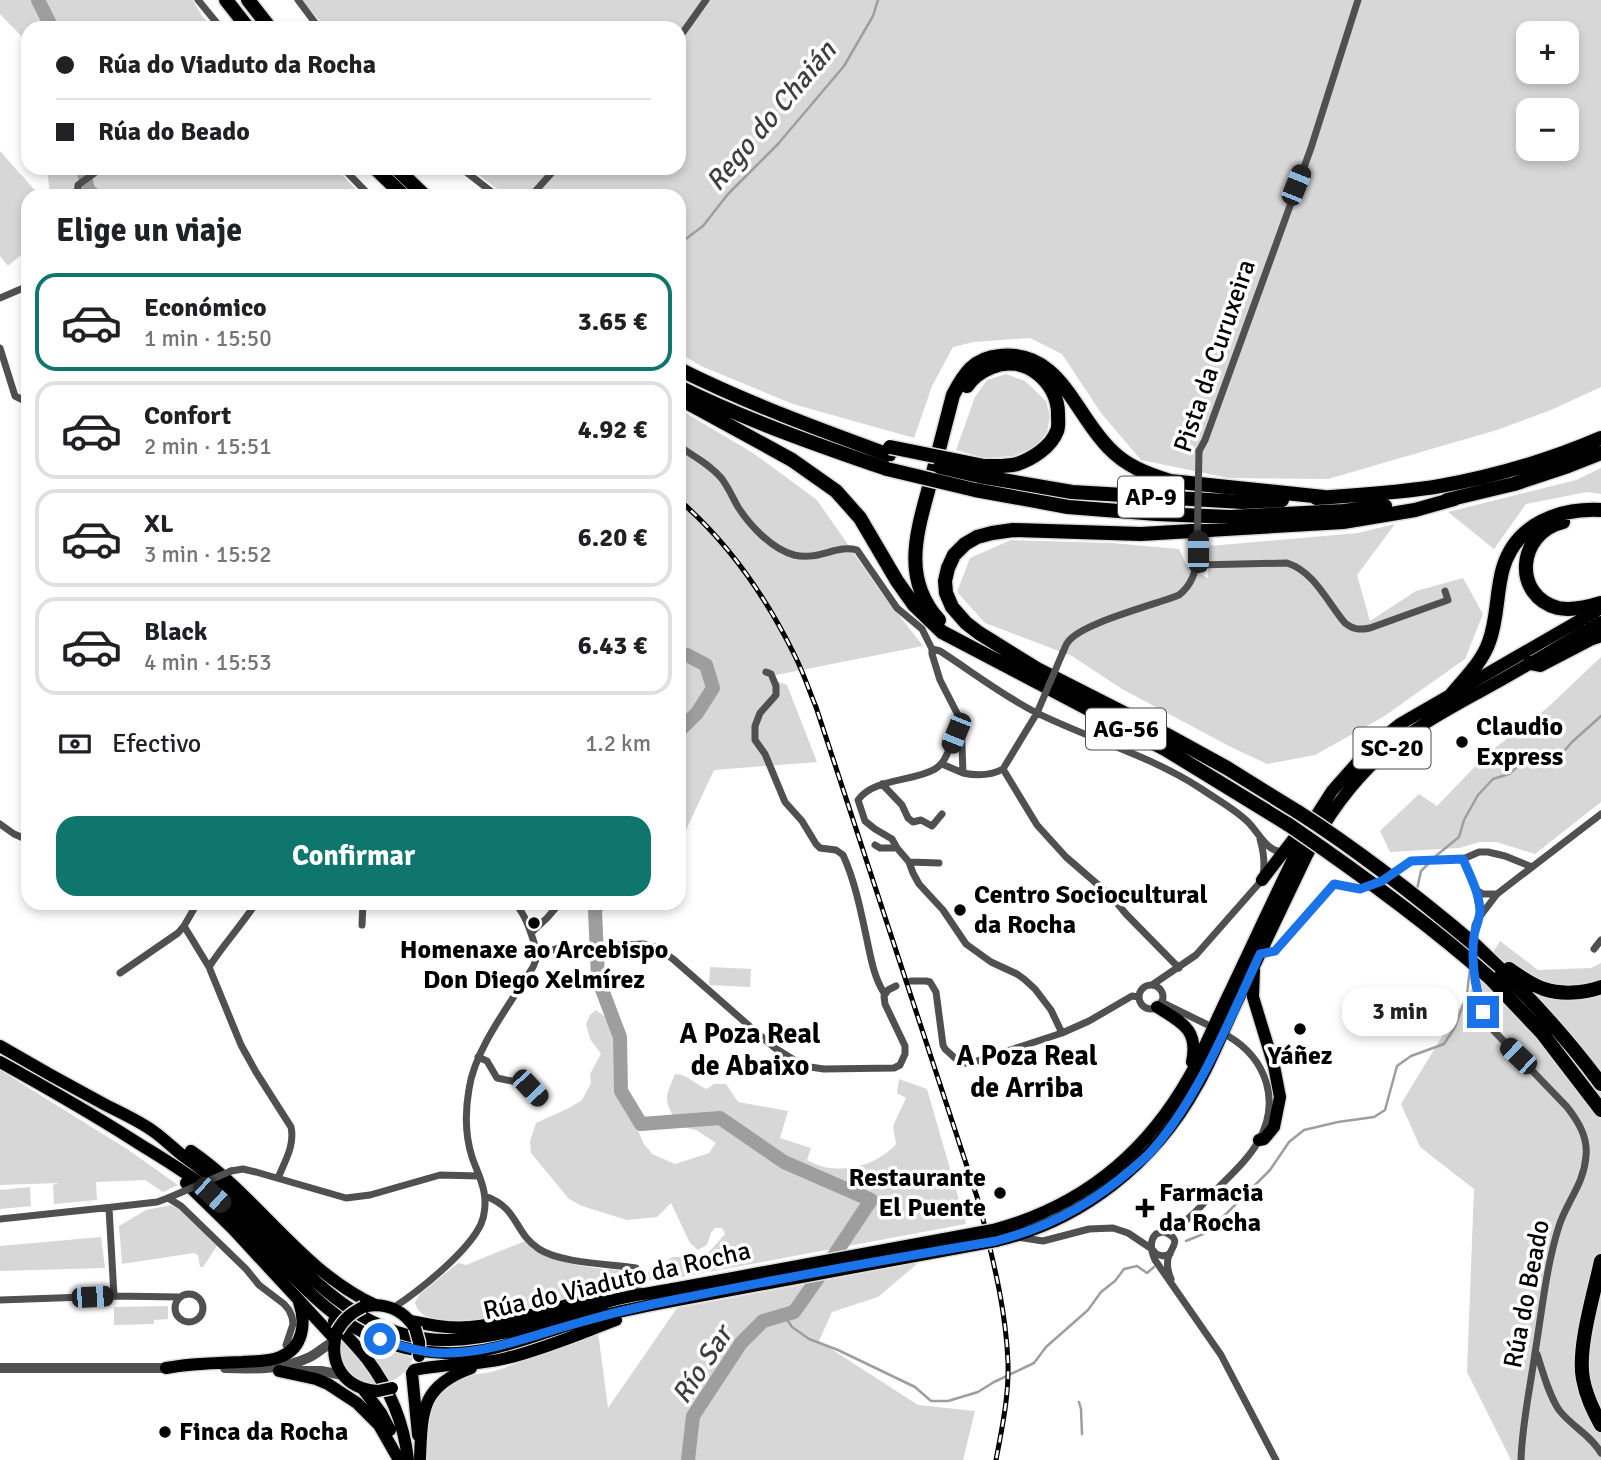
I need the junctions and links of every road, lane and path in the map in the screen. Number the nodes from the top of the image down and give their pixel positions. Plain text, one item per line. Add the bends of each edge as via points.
1 (198, 0) edge
2 (226, 0) edge
3 (248, 0) edge
4 (298, 0) edge
5 (706, 0) edge
6 (1358, 0) edge
7 (215, 21) edge
8 (242, 21) edge
9 (264, 21) edge
10 (314, 21) edge
11 (686, 28) edge
12 (89, 175) edge
13 (350, 175) edge
14 (382, 175) edge
15 (403, 175) edge
16 (470, 175) edge
17 (550, 175) edge
18 (78, 189) edge
19 (363, 189) edge
20 (397, 189) edge
21 (418, 189) edge
22 (489, 189) edge
23 (537, 189) edge
24 (21, 289) edge
25 (0, 298) edge
26 (0, 348) edge
27 (686, 372) edge
28 (686, 390) edge
29 (21, 399) edge
30 (686, 402) edge
31 (1601, 438) edge
32 (686, 451) edge
33 (1601, 453) edge
34 (889, 457) junction
35 (980, 477) junction
36 (1324, 497) junction
37 (1454, 499) junction
38 (1601, 510) edge
39 (1601, 519) edge
40 (1197, 565) junction
41 (1445, 592) dead end
42 (1601, 606) edge
43 (1601, 622) edge
44 (1601, 635) edge
45 (959, 641) junction
46 (932, 649) junction
47 (1530, 663) junction
48 (1037, 668) junction
49 (766, 671) dead end
50 (1452, 694) junction
51 (1037, 713) junction
52 (962, 727) junction
53 (942, 764) junction
54 (1003, 769) junction
55 (963, 773) junction
56 (881, 785) junction
57 (1322, 806) junction
58 (942, 814) dead end
59 (1601, 814) edge
60 (1294, 818) junction
61 (0, 825) edge
62 (1314, 829) junction
63 (1258, 833) junction
64 (21, 837) edge
65 (876, 845) dead end
66 (897, 848) junction
67 (1284, 852) junction
68 (1463, 859) junction
69 (909, 862) junction
70 (939, 863) dead end
71 (1532, 867) junction
72 (1262, 880) junction
73 (1476, 890) junction
74 (1497, 894) junction
75 (191, 910) edge
76 (251, 910) edge
77 (363, 910) edge
78 (521, 910) edge
79 (554, 910) edge
80 (1480, 914) junction
81 (362, 925) dead end
82 (184, 926) junction
83 (531, 933) junction
84 (1601, 940) edge
85 (1594, 949) dead end
86 (538, 955) junction
87 (1492, 958) junction
88 (1257, 960) junction
89 (209, 967) junction
90 (1179, 968) junction
91 (120, 973) dead end
92 (912, 981) dead end
93 (1152, 985) junction
94 (896, 986) dead end
95 (1601, 987) edge
96 (884, 993) junction
97 (1139, 997) junction
98 (1159, 1004) junction
99 (1206, 1024) dead end
100 (1062, 1033) junction
101 (1228, 1036) dead end
102 (0, 1046) edge
103 (478, 1056) junction
104 (0, 1062) edge
105 (1189, 1076) junction
106 (1601, 1084) edge
107 (542, 1100) dead end
108 (1601, 1110) edge
109 (152, 1130) junction
110 (131, 1139) junction
111 (1259, 1140) junction
112 (479, 1175) junction
113 (278, 1178) junction
114 (485, 1196) junction
115 (168, 1198) junction
116 (109, 1208) junction
117 (0, 1219) edge
118 (1184, 1222) junction
119 (1164, 1232) junction
120 (995, 1235) junction
121 (1015, 1236) junction
122 (1174, 1241) junction
123 (1152, 1249) junction
124 (1170, 1254) junction
125 (1601, 1261) edge
126 (1176, 1289) junction
127 (675, 1294) junction
128 (639, 1295) junction
129 (114, 1296) junction
130 (410, 1296) junction
131 (180, 1297) junction
132 (298, 1298) junction
133 (1601, 1299) edge
134 (0, 1300) edge
135 (613, 1300) junction
136 (654, 1304) junction
137 (324, 1306) junction
138 (369, 1306) junction
139 (393, 1308) junction
140 (410, 1322) junction
141 (384, 1334) junction
142 (335, 1337) junction
143 (286, 1345) dead end
144 (1536, 1350) junction
145 (484, 1363) junction
146 (0, 1367) edge
147 (166, 1368) junction
148 (254, 1368) junction
149 (279, 1371) junction
150 (413, 1371) junction
151 (343, 1376) junction
152 (363, 1389) junction
153 (1601, 1408) edge
154 (1601, 1425) edge
155 (1601, 1453) edge
156 (400, 1460) edge
157 (416, 1460) edge
158 (1276, 1460) edge
159 (1521, 1460) edge

1 - 7 street
2 - 8 highway
3 - 9 highway
4 - 10 street
5 - 11 street
6 - 40 street, Pista da Curuxeira, bridge via 1311,148 1199,451
12 - 18 street
13 - 19 street
14 - 20 highway
15 - 21 highway
16 - 22 street
17 - 23 street
24 - 25 street
26 - 29 street via 15,396
27 - 34 highway, AP-9
28 - 34 highway, AP-9 via 801,439
30 - 45 highway via 792,460 836,491 860,518 914,606
31 - 36 highway, AP-9 via 1481,478
32 - 46 street via 722,479 740,510 777,548 813,557 857,550 897,608 922,629
33 - 37 highway, AP-9 via 1568,467
34 - 35 highway, AP-9, bridge
34 - 35 highway, bridge
35 - 36 highway, AP-9 via 1072,492 1160,498 1243,502
35 - 37 highway, AP-9 via 1068,507 1157,514 1230,517
35 - 48 highway via 1042,452 1058,431 1055,395 1047,381 1030,368 998,365 978,374 959,400 925,540 924,566 944,616 970,636
36 - 45 highway via 1170,481 1147,474 1110,449 1052,372 1022,356 986,359 963,376 953,395 916,537 918,584 933,614
37 - 48 highway via 1343,522 1141,534 1013,530 977,537 954,555 948,568 946,593 952,607 979,634
38 - 50 highway via 1553,516 1520,536 1503,567 1484,654
39 - 42 highway via 1554,524 1540,533 1532,544 1526,574 1538,596 1560,609
40 - 41 street via 1295,565 1310,576 1345,623 1360,629 1448,600
40 - 51 street, Pista da Curuxeira, bridge via 1179,595 1107,620 1068,642
42 - 50 main road, SC-20
43 - 47 main road, SC-20
44 - 47 highway via 1540,665
45 - 60 highway, AG-56
46 - 51 street
46 - 52 street via 940,680
47 - 62 main road, SC-20 via 1381,755
48 - 60 highway, AG-56 via 1227,768
49 - 96 street via 776,695 760,713 755,740 785,802 816,844 843,855
50 - 57 main road, SC-20 via 1400,724 1370,748
51 - 54 street, Pista da Curuxeira
51 - 63 street via 1162,766 1246,820
52 - 53 street
52 - 55 street
53 - 55 street
53 - 56 street via 926,774
54 - 55 street
54 - 90 street via 1037,825
56 - 58 street via 914,822 932,826
56 - 66 street via 858,800 865,821 892,839
57 - 62 main road, SC-20
57 - 67 main road via 1312,812
59 - 71 street, Rúa do Beado
60 - 87 highway, AG-56, bridge via 1379,868
60 - 108 highway, AG-56, bridge via 1490,978 1542,1033
61 - 64 street
62 - 88 main road, Rúa do Viaduto da Rocha / SC-20
62 - 105 main road, Rúa do Viaduto da Rocha / SC-20
63 - 67 street via 1270,848
63 - 72 street via 1263,849
65 - 66 street
66 - 69 street
67 - 72 main road
68 - 71 street via 1489,852
68 - 73 street
68 - 88 street via 1411,861 1382,881 1360,889 1334,884 1275,951
69 - 70 street
69 - 100 street via 919,884 966,944 1035,989
71 - 74 street, Rúa do Beado
72 - 90 street
73 - 74 street
73 - 80 street
74 - 80 street, Rúa do Beado
75 - 82 street
76 - 89 street
77 - 81 street
78 - 83 street
79 - 83 street
80 - 144 street, Rúa do Beado via 1473,960 1483,1012 1504,1044 1567,1107 1587,1147 1584,1172 1560,1224
82 - 89 street
82 - 91 street
83 - 86 street
84 - 85 street
86 - 96 street via 575,947 649,945 662,951 775,1048 818,1068 894,1068 901,1063 905,1046
86 - 103 street
87 - 95 highway via 1544,989 1572,992
87 - 106 highway, AG-56
88 - 111 main road via 1253,997 1280,1097 1274,1127
88 - 121 main road, Rúa do Viaduto da Rocha / SC-20 via 1197,1086 1154,1149 1109,1189 1073,1211
89 - 113 street via 241,1045 291,1127 291,1147
90 - 93 street
92 - 100 street via 926,981 933,987 943,1045 964,1063
93 - 97 street via 1144,987
93 - 98 street via 1160,990
94 - 96 street
97 - 98 street via 1145,1007
97 - 100 street via 1132,996
98 - 99 street
98 - 105 main road via 1193,1037
101 - 111 street via 1244,1046 1264,1074 1269,1110
102 - 109 main road, SC-20
103 - 107 street via 487,1061 497,1078 521,1083
103 - 112 street via 466,1116 469,1147
104 - 110 main road, SC-20
105 - 120 main road, Rúa do Viaduto da Rocha / SC-20 via 1153,1130 1107,1175 1068,1201
109 - 138 main road via 205,1161 324,1273
109 - 141 main road, SC-20 via 227,1191 309,1275
110 - 132 main road via 194,1190
110 - 137 main road, SC-20 via 202,1185
111 - 118 street
112 - 113 street via 440,1175 352,1198
112 - 114 street
113 - 115 street, bridge via 243,1169 231,1171
114 - 128 street via 503,1205 531,1242 546,1253 636,1268
114 - 130 street via 475,1233
115 - 116 street
115 - 143 street via 259,1286 284,1304 293,1324
116 - 117 street
116 - 129 street
118 - 119 street
118 - 122 street
119 - 122 street
119 - 123 street via 1153,1237
120 - 121 main road, Rúa do Viaduto da Rocha / SC-20
120 - 127 main road, Rúa do Viaduto da Rocha / SC-20, bridge
121 - 123 street via 1042,1241 1113,1228
122 - 124 street
123 - 124 street via 1160,1256
123 - 126 street
124 - 126 street via 1168,1271
125 - 154 highway via 1582,1348 1582,1378
126 - 158 street via 1221,1355
127 - 128 main road, Rúa do Viaduto da Rocha / SC-20
127 - 136 main road, Rúa do Viaduto da Rocha / SC-20
128 - 135 main road, Rúa do Viaduto da Rocha / SC-20
129 - 131 street
129 - 134 street
130 - 139 street
130 - 140 street
131 - 131 street via 174,1309 178,1317 190,1322 198,1319 203,1311 200,1299 192,1294
132 - 142 main road
132 - 147 main road via 303,1330 282,1356
133 - 153 highway via 1590,1374
135 - 140 main road via 589,1299 470,1327
135 - 141 main road, Rúa do Viaduto da Rocha / SC-20 via 477,1336 450,1340
136 - 141 main road, Rúa do Viaduto da Rocha / SC-20 via 484,1350 445,1353 406,1348
136 - 145 main road via 507,1359
137 - 141 main road, SC-20 via 351,1326
137 - 157 main road via 383,1384
138 - 139 main road
138 - 142 main road, bridge via 352,1312
139 - 140 main road
140 - 150 main road, bridge via 419,1342
142 - 148 street via 317,1353 290,1364
142 - 151 main road via 334,1356
144 - 155 street via 1559,1409
144 - 159 street, Rúa do Beado
145 - 150 main road
145 - 157 main road via 445,1379 432,1393 424,1411
146 - 147 street
147 - 148 street
148 - 149 street
149 - 151 street
149 - 156 main road via 316,1379 357,1403 379,1425
150 - 152 main road, bridge via 392,1388
150 - 157 main road
151 - 152 main road
152 - 156 main road via 388,1426

